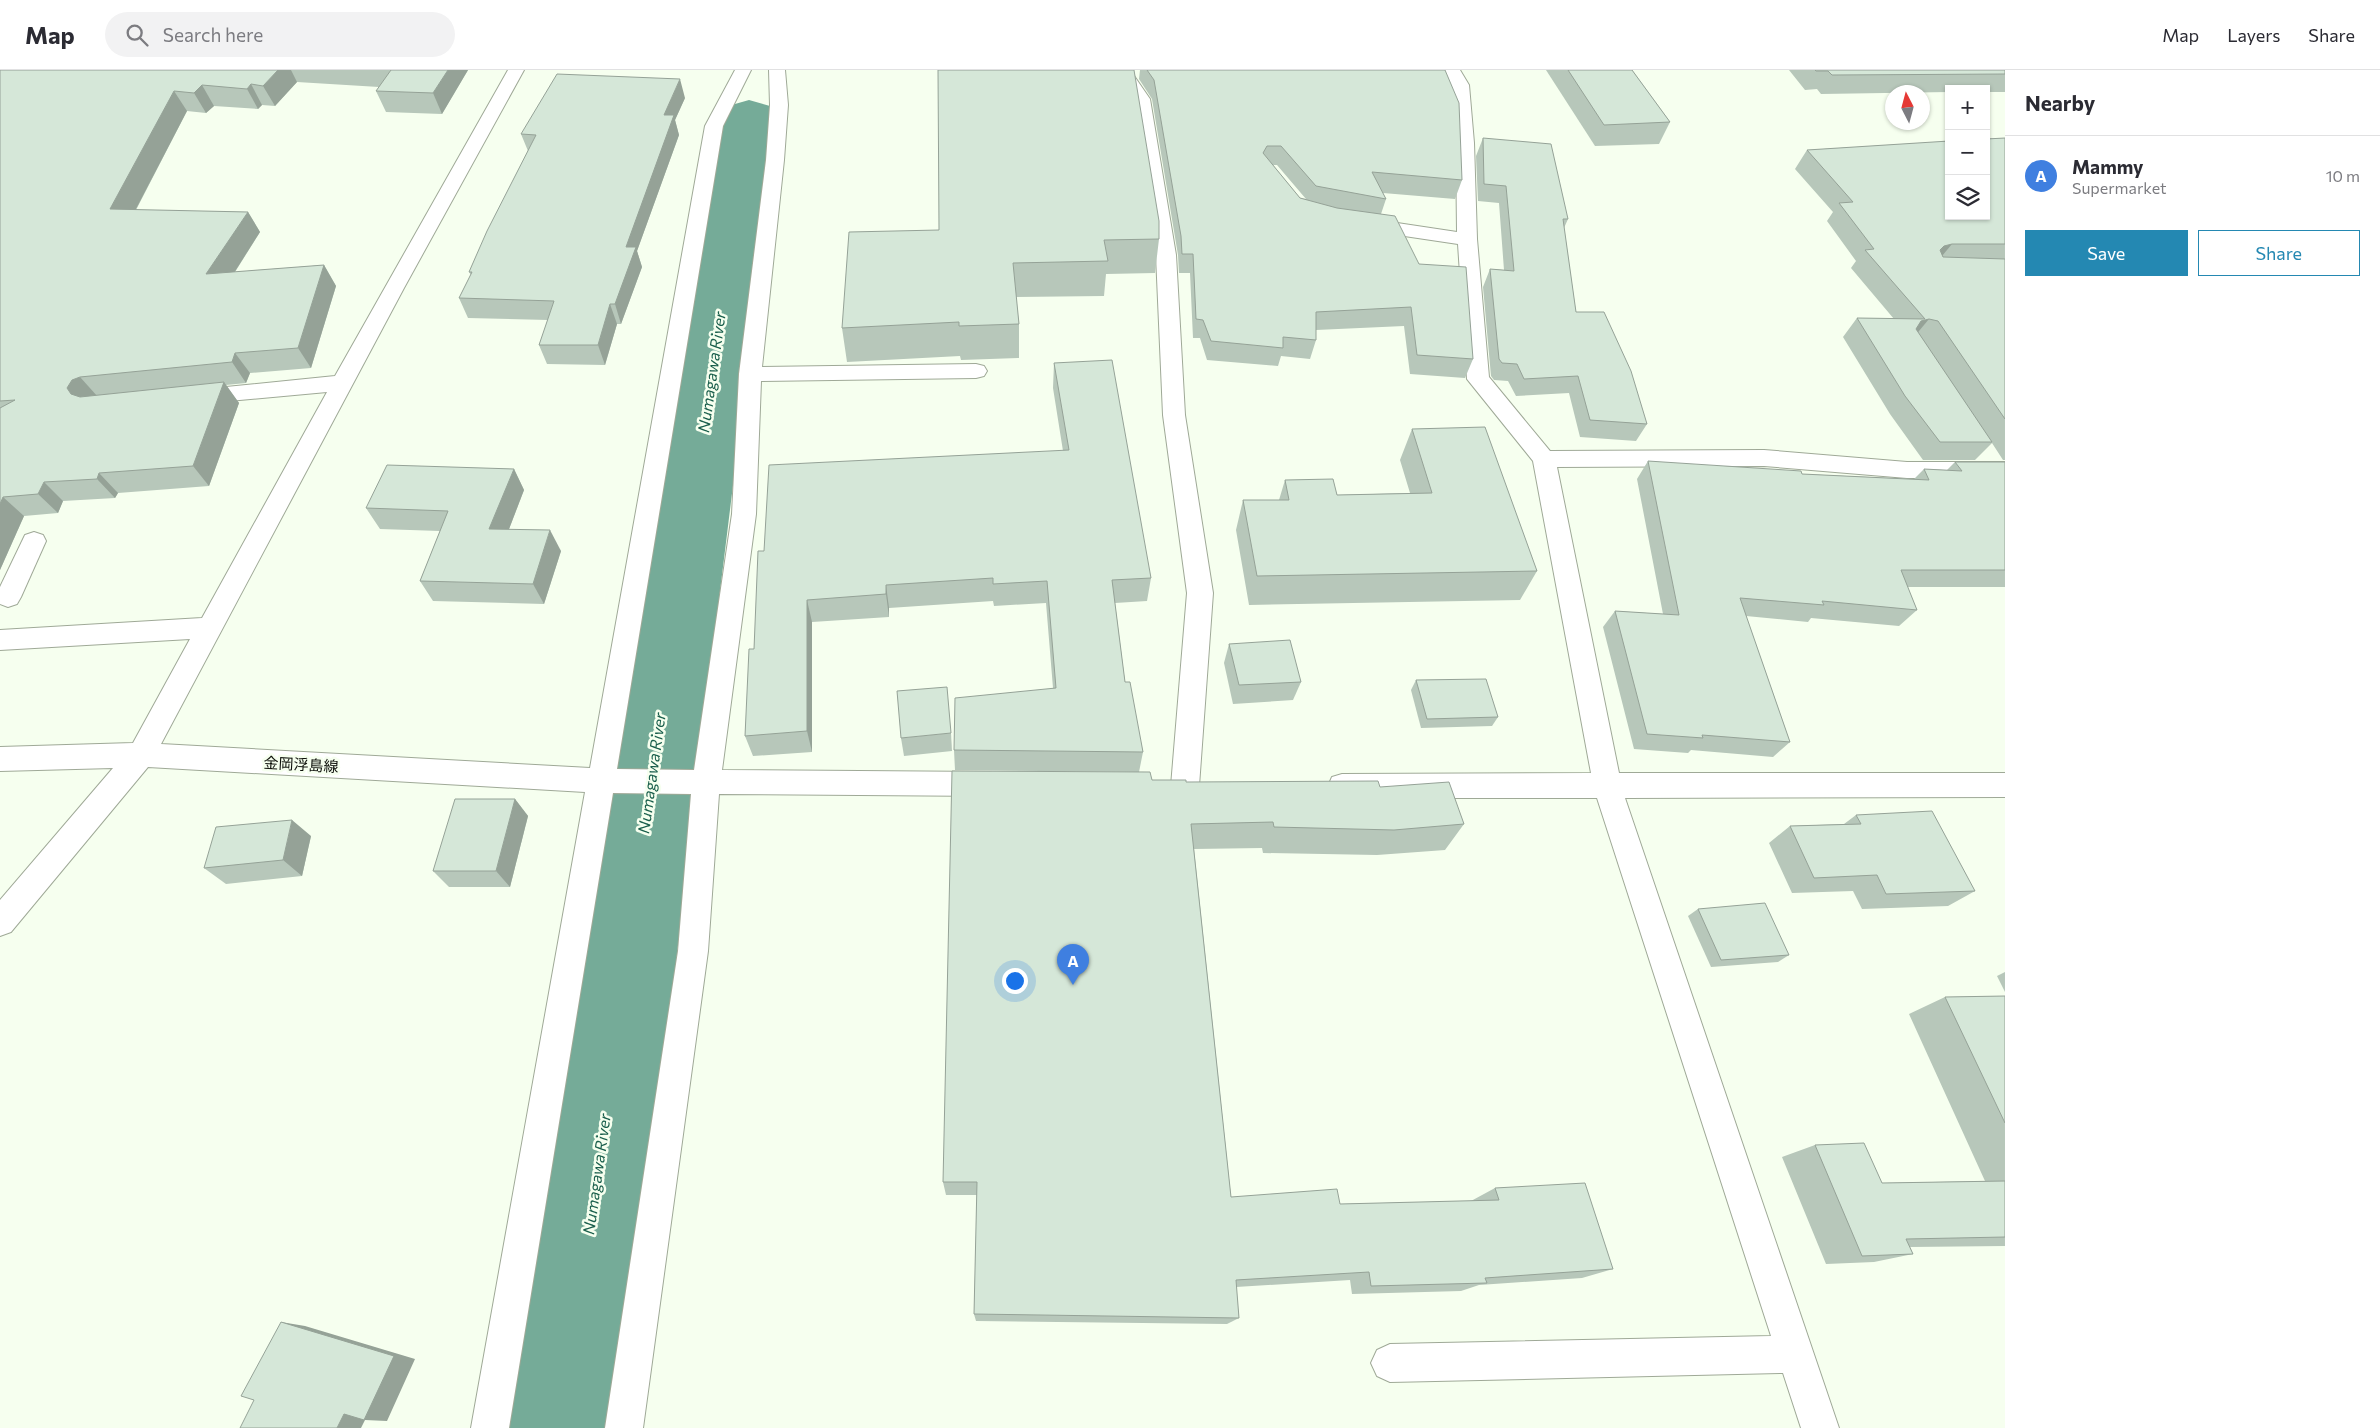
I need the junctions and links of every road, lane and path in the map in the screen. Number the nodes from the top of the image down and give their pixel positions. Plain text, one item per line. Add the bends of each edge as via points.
1 (516, 70) edge
2 (743, 70) edge
3 (777, 70) edge
4 (1121, 70) edge
5 (1452, 70) edge
6 (1342, 220) edge
7 (1467, 240) junction
8 (976, 371) dead end
9 (750, 374) junction
10 (342, 383) junction
11 (176, 399) edge
12 (1979, 445) edge
13 (1544, 459) junction
14 (2000, 470) edge
15 (34, 541) dead end
16 (3, 603) edge
17 (210, 628) junction
18 (0, 640) edge
19 (141, 754) junction
20 (0, 759) edge
21 (603, 781) junction
22 (706, 781) junction
23 (1015, 784) edge
24 (2005, 785) edge
25 (1155, 786) edge
26 (1185, 786) junction
27 (1214, 786) edge
28 (1312, 786) edge
29 (1607, 786) junction
30 (0, 922) edge
31 (1796, 1354) junction
32 (1390, 1363) dead end
33 (490, 1428) edge
34 (624, 1428) edge
35 (1820, 1428) edge

1 - 10 street
2 - 21 street via 714,126
3 - 9 street via 779,105 775,160
4 - 26 street via 1141,99 1166,254 1174,415 1200,592
5 - 7 street via 1460,85
6 - 7 street
7 - 13 street via 1478,379
8 - 9 street
9 - 22 street via 744,514
10 - 11 street
10 - 17 street
12 - 14 street
13 - 14 street via 1764,458 1906,470
13 - 29 street
15 - 16 street
17 - 18 street
17 - 19 street
19 - 20 street, 金岡浮島線
19 - 21 street, 金岡浮島線
19 - 30 street
21 - 22 street, 金岡浮島線
21 - 33 street
22 - 23 street, 金岡浮島線
22 - 34 street via 693,950
24 - 29 street
25 - 26 street
26 - 27 street
28 - 29 street
29 - 31 street
31 - 32 street
31 - 35 street

